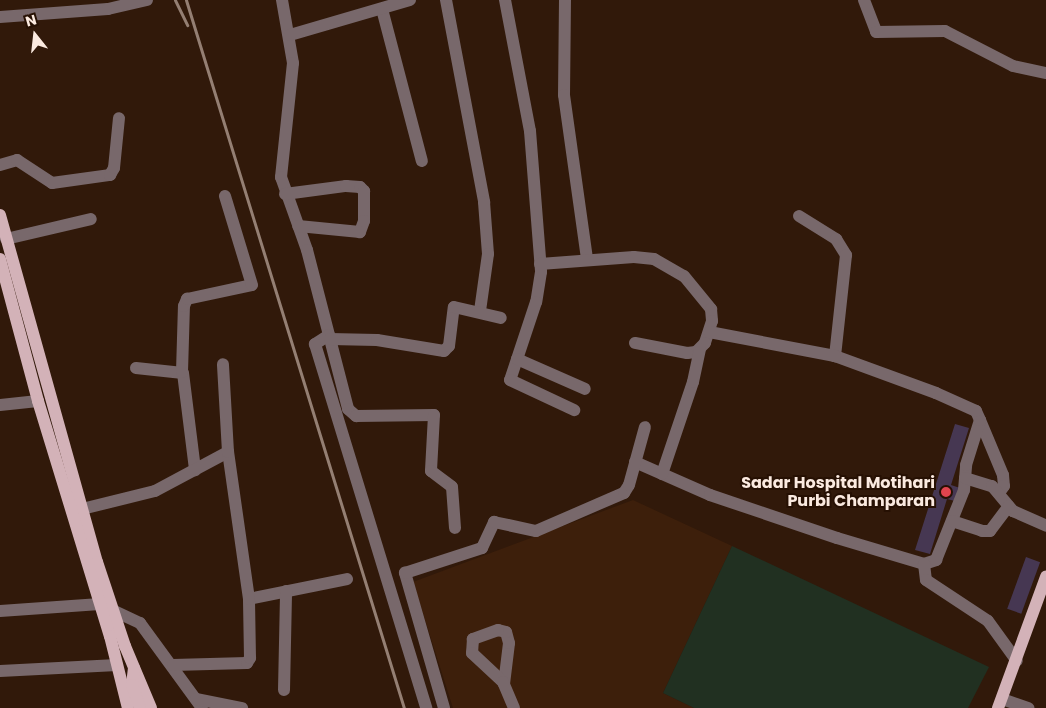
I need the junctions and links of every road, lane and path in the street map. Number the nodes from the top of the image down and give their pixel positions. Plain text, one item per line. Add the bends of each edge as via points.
1 (147, 0) edge
2 (282, 0) edge
3 (410, 0) edge
4 (446, 0) edge
5 (505, 0) edge
6 (565, 0) edge
7 (864, 0) edge
8 (382, 9) junction
9 (0, 18) edge
10 (290, 35) junction
11 (1046, 73) edge
12 (118, 118) dead end
13 (422, 161) dead end
14 (0, 165) edge
15 (285, 194) junction
16 (225, 196) dead end
17 (0, 215) edge
18 (799, 216) dead end
19 (91, 219) dead end
20 (298, 226) junction
21 (6, 239) junction
22 (0, 259) edge
23 (588, 259) junction
24 (540, 264) junction
25 (480, 311) junction
26 (501, 318) dead end
27 (709, 332) junction
28 (330, 337) junction
29 (635, 343) dead end
30 (700, 350) junction
31 (835, 356) junction
32 (518, 359) junction
33 (223, 364) dead end
34 (136, 368) dead end
35 (182, 372) junction
36 (585, 389) dead end
37 (38, 401) junction
38 (0, 405) edge
39 (574, 410) dead end
40 (980, 420) junction
41 (645, 427) dead end
42 (228, 452) junction
43 (635, 462) junction
44 (195, 470) junction
45 (662, 474) junction
46 (965, 478) junction
47 (999, 493) junction
48 (1009, 506) junction
49 (82, 509) junction
50 (952, 521) junction
51 (1046, 526) edge
52 (455, 528) dead end
53 (924, 564) junction
54 (1046, 577) edge
55 (347, 579) dead end
56 (286, 591) junction
57 (248, 598) junction
58 (100, 604) junction
59 (112, 610) junction
60 (0, 611) edge
61 (1017, 661) junction
62 (173, 665) junction
63 (134, 668) junction
64 (118, 669) junction
65 (0, 671) edge
66 (504, 684) dead end
67 (132, 685) junction
68 (284, 690) dead end
69 (199, 703) edge
70 (1000, 704) edge
71 (128, 708) edge
72 (140, 708) edge
73 (151, 708) edge
74 (242, 708) edge
75 (426, 708) edge
76 (444, 708) edge
77 (514, 708) edge
78 (1028, 708) edge

1 - 9 street via 108,9
2 - 10 street
3 - 8 street
4 - 25 street via 485,209 488,254
5 - 24 street via 530,131
6 - 23 street via 564,95
7 - 11 street via 876,32 945,31 1013,66
8 - 10 street
8 - 13 street
10 - 15 street via 293,72 281,171
12 - 14 street via 114,168 110,175 52,183 17,160
15 - 20 street
15 - 20 street via 346,186 360,187 364,191 364,221 360,232
16 - 35 street via 252,285 187,299
17 - 21 main road
18 - 31 street via 836,239 846,255
19 - 21 street
20 - 28 street
21 - 49 main road
22 - 37 main road
23 - 24 street
23 - 27 street via 644,257 662,262 688,280 709,306 713,317
24 - 32 street via 536,302
25 - 26 street
25 - 28 street via 453,308 449,346 444,350
27 - 30 street
27 - 31 street
28 - 52 street via 351,414 434,415 431,471 452,486
28 - 75 street via 315,344
29 - 30 street via 687,353
30 - 45 street via 693,382
31 - 40 street via 936,392 973,409
32 - 36 street
32 - 39 street via 510,378 513,383
33 - 42 street
34 - 35 street
35 - 44 street
37 - 38 street
37 - 58 main road
40 - 46 street
40 - 47 street via 1003,475 1004,486
41 - 43 street
42 - 44 street
42 - 57 street
43 - 45 street
43 - 76 street via 629,485 620,495 536,531 494,522 482,548 405,573
44 - 49 street via 155,491
45 - 53 street via 710,495
46 - 47 street via 992,486
46 - 50 street via 964,490
47 - 48 street
48 - 50 street via 990,531
48 - 51 street via 1018,514
49 - 59 main road
50 - 53 street via 936,560
53 - 61 street via 926,580 988,621
54 - 61 main road
55 - 56 street
56 - 57 street
56 - 68 street
57 - 62 street via 248,662
58 - 60 street
58 - 64 main road
59 - 62 street via 140,623
59 - 63 main road
61 - 70 main road
62 - 69 street
63 - 67 main road
63 - 73 main road
64 - 65 street
64 - 67 main road
64 - 71 main road
66 - 77 street
67 - 72 main road
69 - 74 street
70 - 78 street

